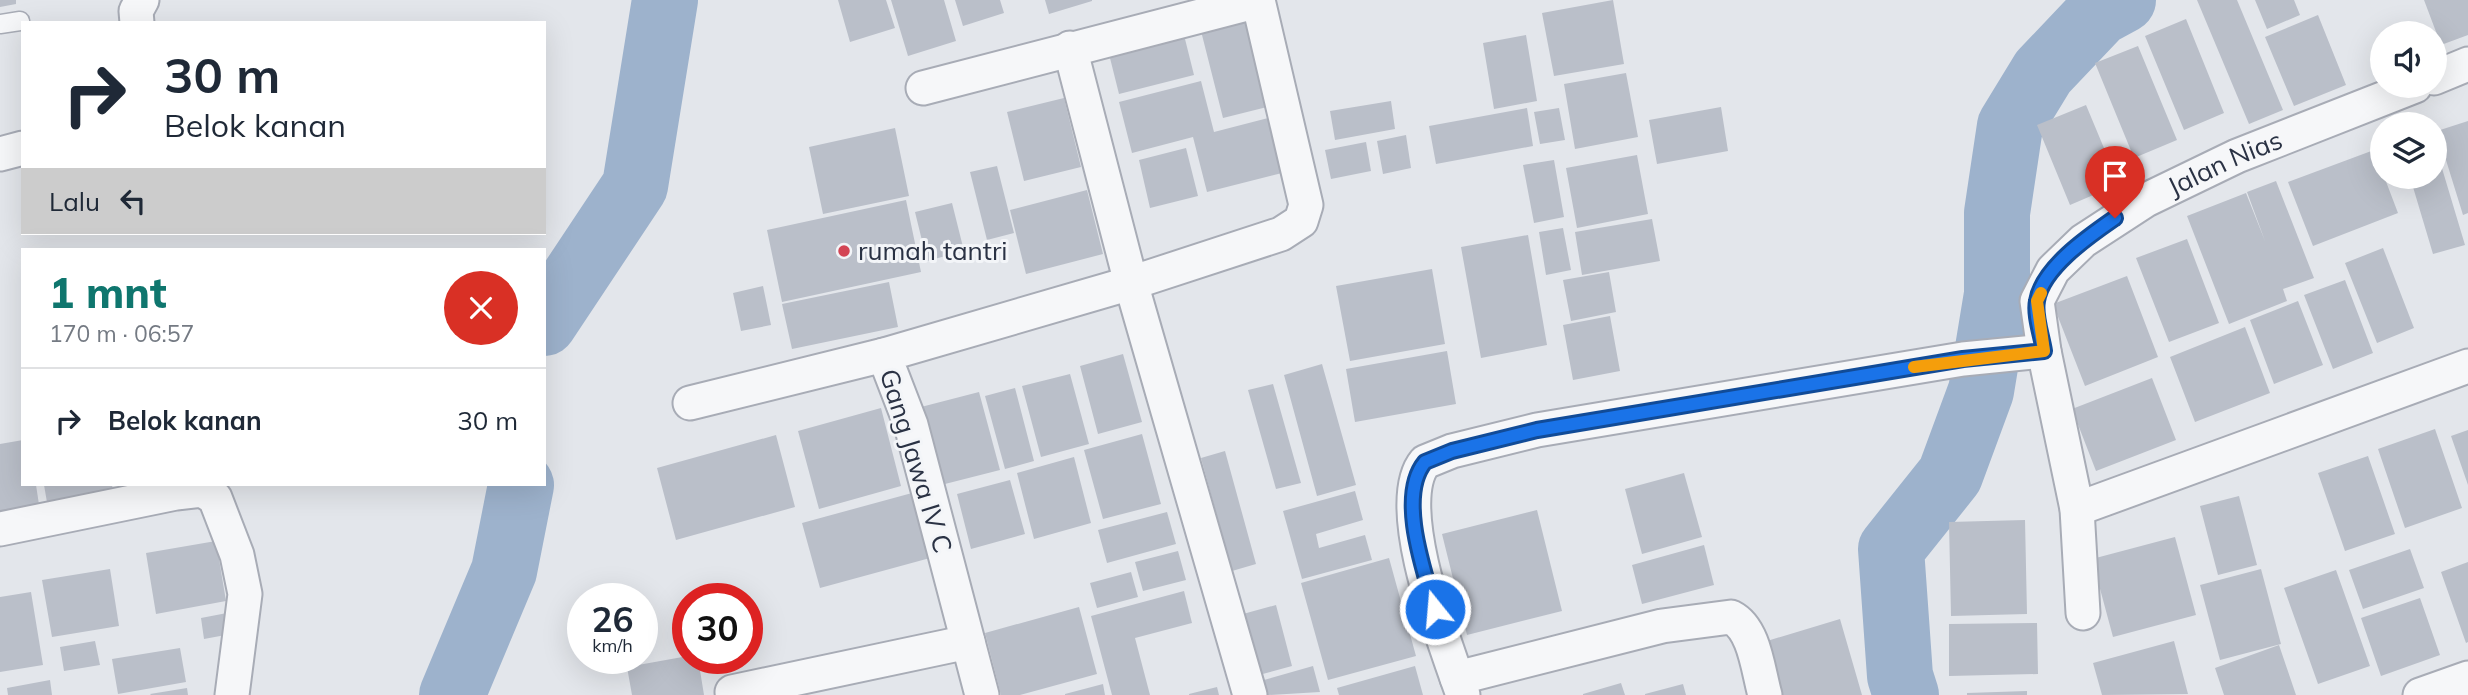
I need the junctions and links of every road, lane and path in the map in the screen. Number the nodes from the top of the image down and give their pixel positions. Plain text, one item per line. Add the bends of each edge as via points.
1 (142, 0) edge
2 (1258, 0) edge
3 (20, 21) dead end
4 (136, 21) edge
5 (0, 24) edge
6 (1070, 48) junction
7 (2468, 64) edge
8 (2447, 73) edge
9 (923, 88) dead end
10 (2384, 98) edge
11 (21, 149) edge
12 (0, 154) edge
13 (1132, 283) junction
14 (2044, 351) junction
15 (884, 355) junction
16 (2468, 366) edge
17 (690, 403) dead end
18 (2077, 509) junction
19 (0, 528) edge
20 (2083, 613) dead end
21 (968, 642) junction
22 (2468, 678) edge
23 (1460, 686) edge
24 (732, 692) dead end
25 (232, 695) edge
26 (982, 695) edge
27 (1250, 695) edge
28 (1765, 695) edge
29 (2420, 695) edge

1 - 4 street
2 - 6 street
2 - 13 street, Gang Jawa IV C via 1306,212 1281,234
3 - 5 lane
6 - 9 street
6 - 13 street
7 - 8 street
10 - 14 street, Jalan Nias via 2237,156 2115,218 2083,241 2053,270 2037,301
11 - 12 street
13 - 15 street, Gang Jawa IV C
13 - 27 street
14 - 18 street, Jalan Nias
14 - 23 street via 1963,359 1537,430 1425,462 1415,481 1413,508 1421,563
15 - 17 street
15 - 21 street, Gang Jawa IV C via 911,425
16 - 18 street
18 - 20 street, Jalan Nias
19 - 25 street via 176,493 202,490 215,498 237,555 244,594
21 - 24 street
21 - 26 street, Gang Jawa IV C
22 - 29 street
23 - 28 street via 1662,626 1731,617 1749,639

